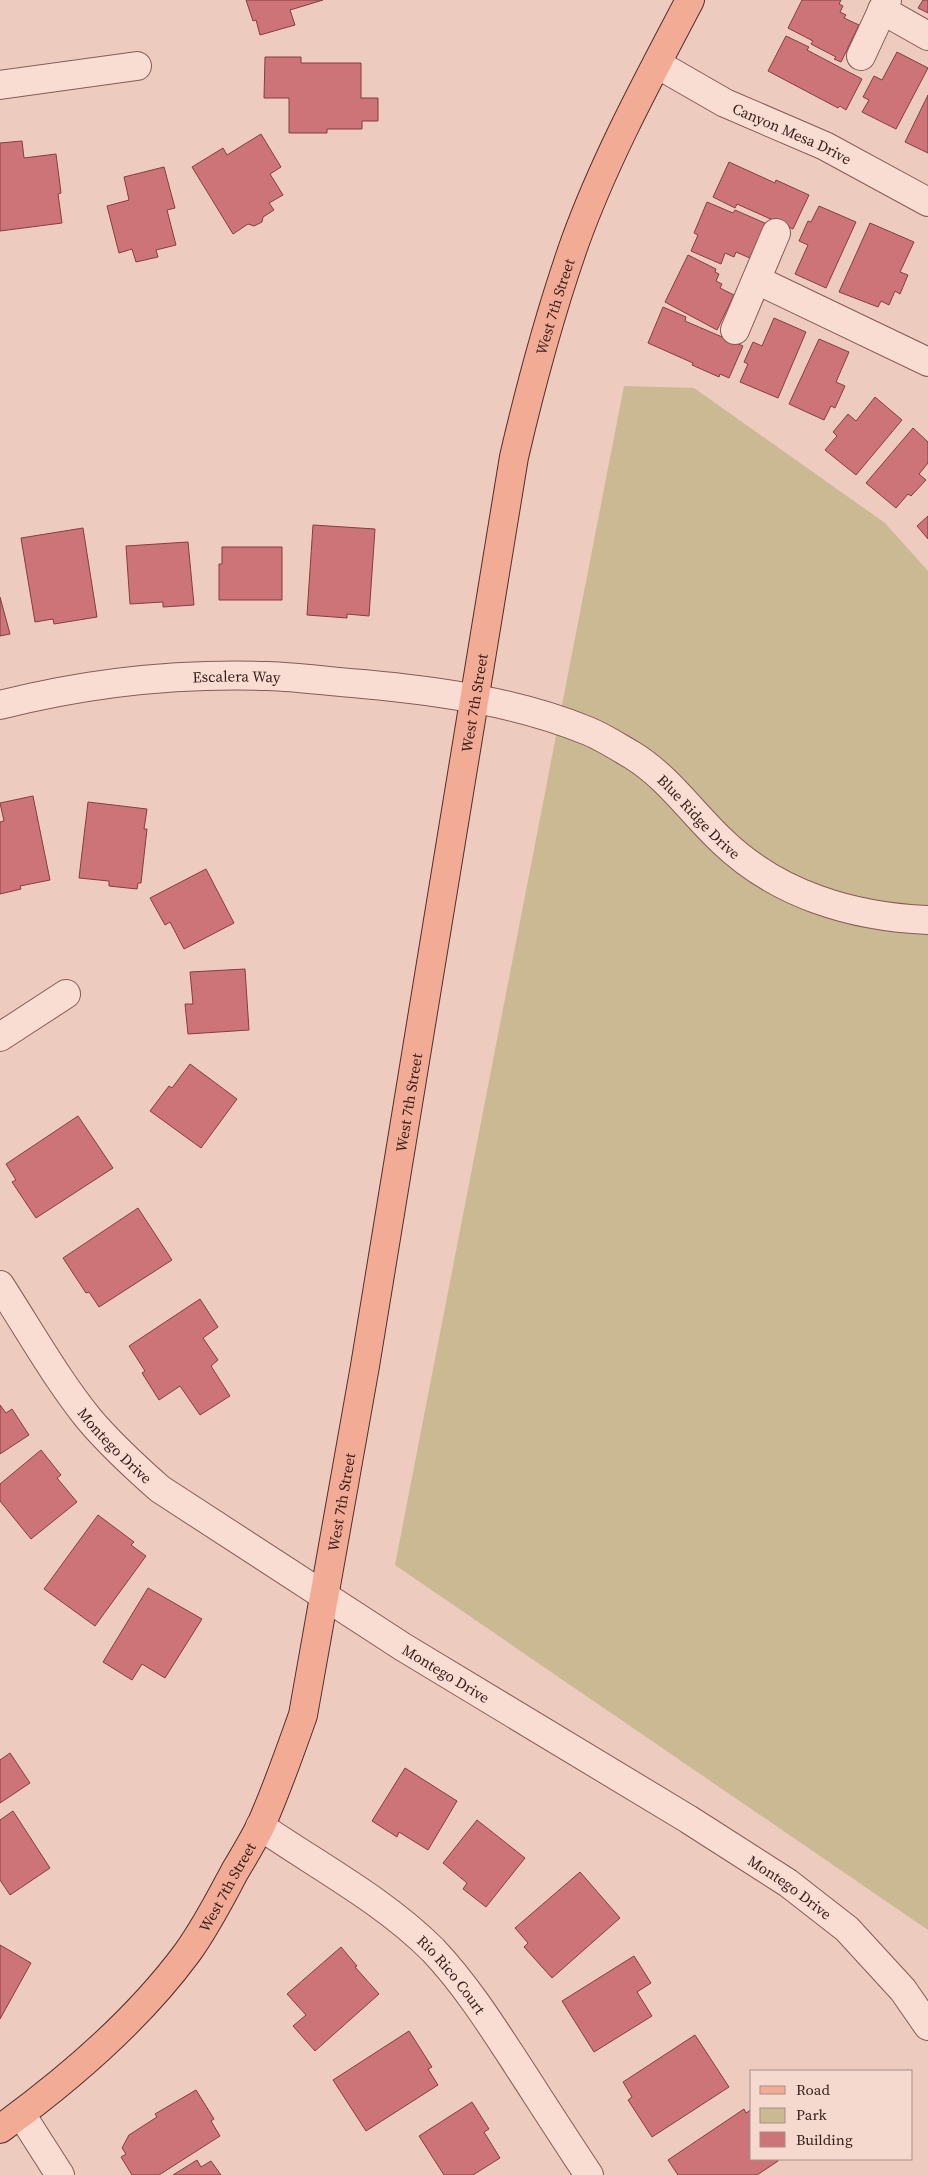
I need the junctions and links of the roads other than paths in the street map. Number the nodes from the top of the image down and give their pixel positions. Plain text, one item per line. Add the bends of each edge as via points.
1 (690, 0) edge
2 (884, 5) edge
3 (928, 36) edge
4 (861, 56) dead end
5 (657, 64) junction
6 (137, 66) dead end
7 (0, 85) edge
8 (928, 202) edge
9 (776, 233) dead end
10 (757, 280) junction
11 (735, 330) dead end
12 (928, 362) edge
13 (473, 698) junction
14 (0, 705) edge
15 (928, 920) edge
16 (66, 994) dead end
17 (0, 1037) edge
18 (0, 1285) edge
19 (324, 1596) junction
20 (260, 1826) junction
21 (928, 2026) edge
22 (22, 2114) junction
23 (0, 2130) edge
24 (60, 2175) edge
25 (589, 2175) edge

1 - 5 main road, West 7th Street
2 - 3 street
2 - 4 street
5 - 8 street, Canyon Mesa Drive via 725,103 825,146
5 - 13 main road, West 7th Street via 614,151 580,232 550,318 514,457
6 - 7 street
9 - 10 street
10 - 11 street
10 - 12 street
13 - 14 street, Escalera Way via 394,687 259,676 161,678 36,696
13 - 15 street, Blue Ridge Drive via 564,722 590,732 634,757 674,790 723,842 760,871 800,893 843,909
13 - 19 main road, West 7th Street via 365,1366
16 - 17 street
18 - 19 street, Montego Drive via 68,1389 126,1459 160,1489
19 - 20 main road, West 7th Street via 303,1715
19 - 21 street, Montego Drive via 788,1883 847,1929 903,1990
20 - 22 main road, West 7th Street via 214,1912 187,1953 115,2034
20 - 25 street, Rio Rico Court via 362,1893 398,1919 432,1950 489,2022
22 - 23 main road, West 7th Street
22 - 24 street

